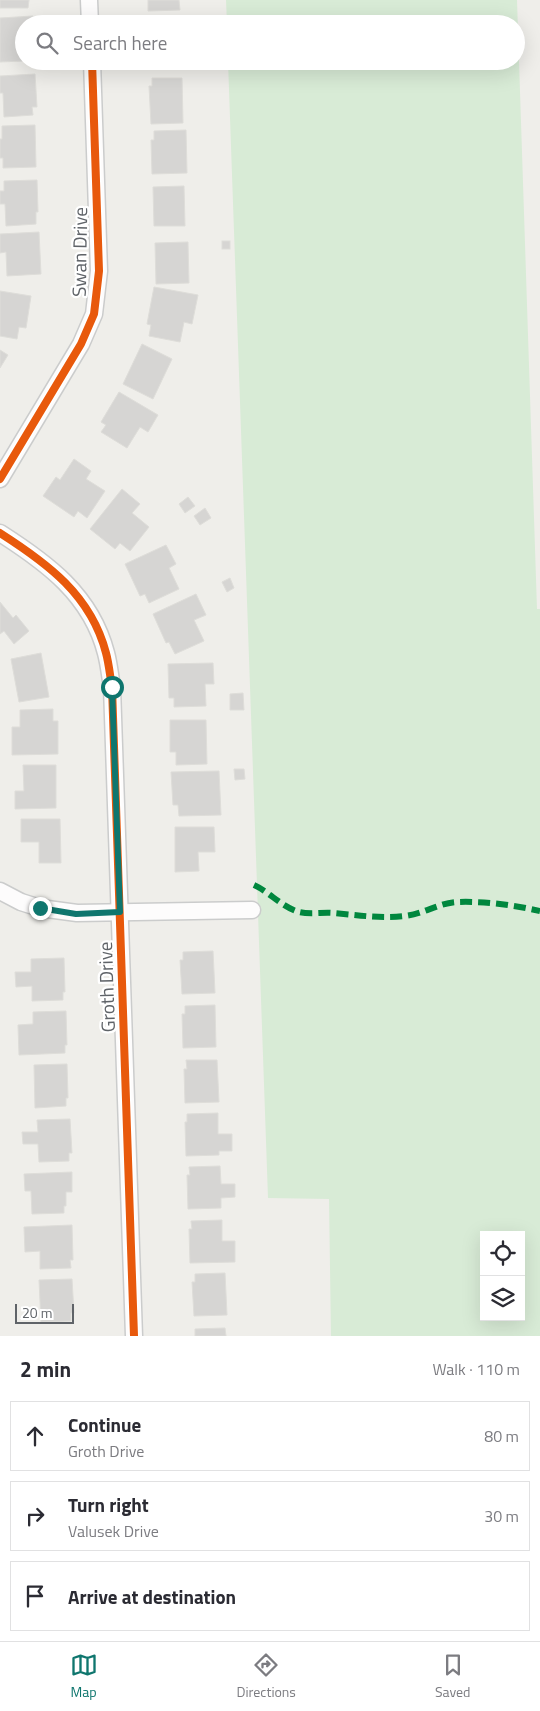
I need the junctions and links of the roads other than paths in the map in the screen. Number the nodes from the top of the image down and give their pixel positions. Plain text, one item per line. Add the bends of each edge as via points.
1 (90, 0) edge
2 (90, 15) edge
3 (92, 70) edge
4 (0, 479) edge
5 (0, 533) edge
6 (0, 890) edge
7 (252, 910) dead end
8 (120, 912) junction
9 (134, 1336) edge

1 - 2 street
3 - 4 street, Swan Drive via 99,271 94,314 81,344
5 - 8 street, Groth Drive via 36,556 75,591 96,624 106,653 112,687
6 - 8 street via 40,908 76,914
7 - 8 street
8 - 9 street, Groth Drive

